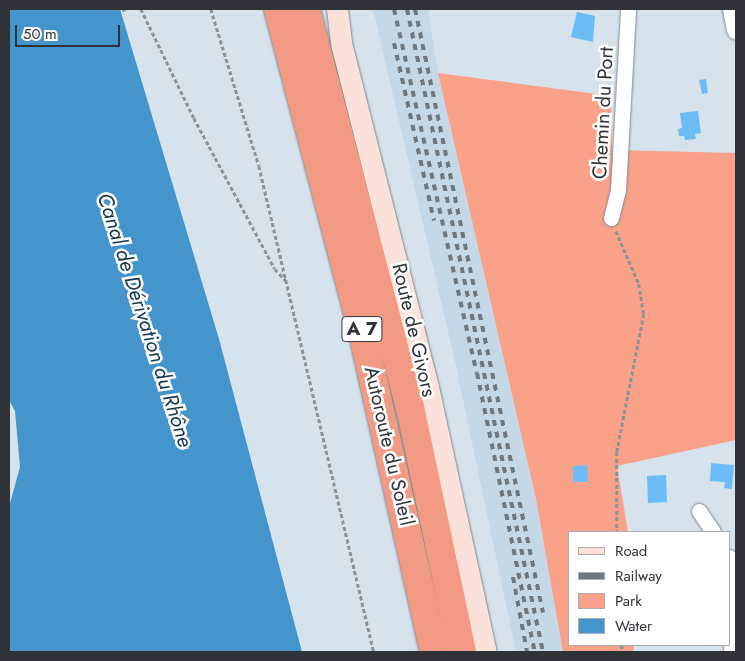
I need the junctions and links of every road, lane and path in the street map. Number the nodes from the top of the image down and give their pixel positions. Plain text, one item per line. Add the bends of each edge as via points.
1 (126, 9) edge
2 (141, 9) edge
3 (211, 9) edge
4 (278, 9) edge
5 (306, 9) edge
6 (337, 9) edge
7 (628, 9) edge
8 (732, 9) edge
9 (122, 10) dead end
10 (736, 30) edge
11 (611, 218) joint
12 (288, 284) junction
13 (699, 511) dead end
14 (618, 531) edge
15 (712, 531) edge
16 (730, 563) edge
17 (374, 652) edge
18 (434, 652) edge
19 (462, 652) edge
20 (486, 652) edge
21 (731, 652) edge

1 - 9 path
2 - 12 path via 194,118 275,269
3 - 12 path via 260,166
4 - 18 highway, Autoroute du Soleil / A 7 via 364,339
5 - 19 highway, Autoroute du Soleil / A 7 via 410,406
6 - 20 main road, Route de Givors via 342,46 428,387
7 - 11 street, Chemin du Port via 618,190
8 - 10 street
11 - 14 path via 639,284 644,314 616,452
12 - 17 path
13 - 15 street
16 - 21 street via 735,591

